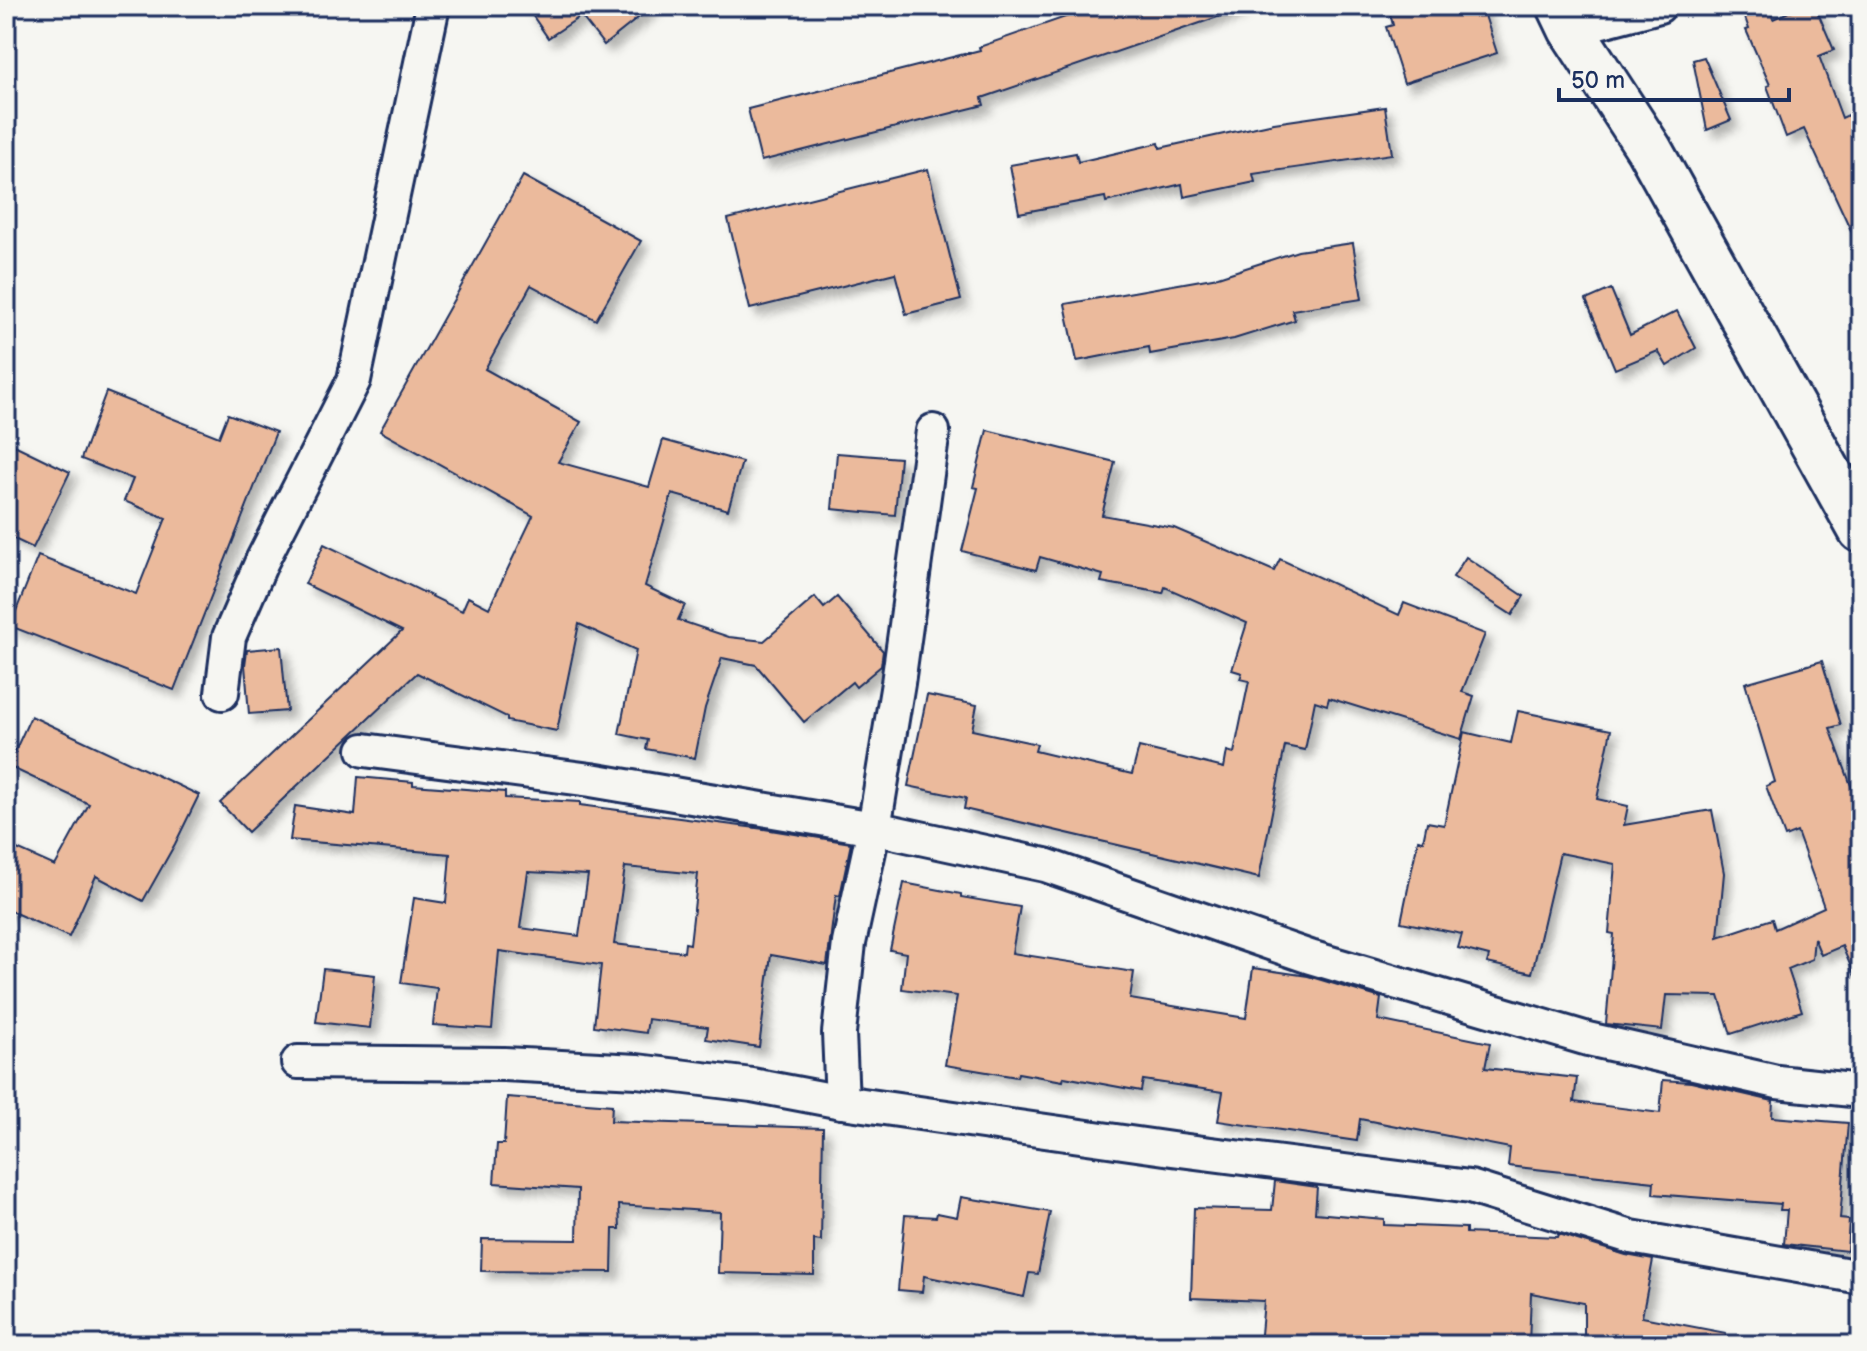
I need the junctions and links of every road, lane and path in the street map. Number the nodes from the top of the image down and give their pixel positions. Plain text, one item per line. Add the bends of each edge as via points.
1 (433, 6) edge
2 (1659, 6) edge
3 (1566, 18) edge
4 (933, 431) dead end
5 (1861, 530) edge
6 (222, 693) dead end
7 (364, 750) dead end
8 (874, 828) junction
9 (298, 1062) dead end
10 (1861, 1091) edge
11 (842, 1102) junction
12 (1861, 1277) edge

1 - 6 street via 354,380 229,637
2 - 3 street
3 - 5 main road via 1649,149
4 - 8 street
7 - 8 street via 591,780
8 - 10 street via 1045,865 1310,957 1588,1039 1777,1082
8 - 11 street via 849,943 839,1033
9 - 11 street via 637,1071
11 - 12 street via 1470,1187 1631,1237

